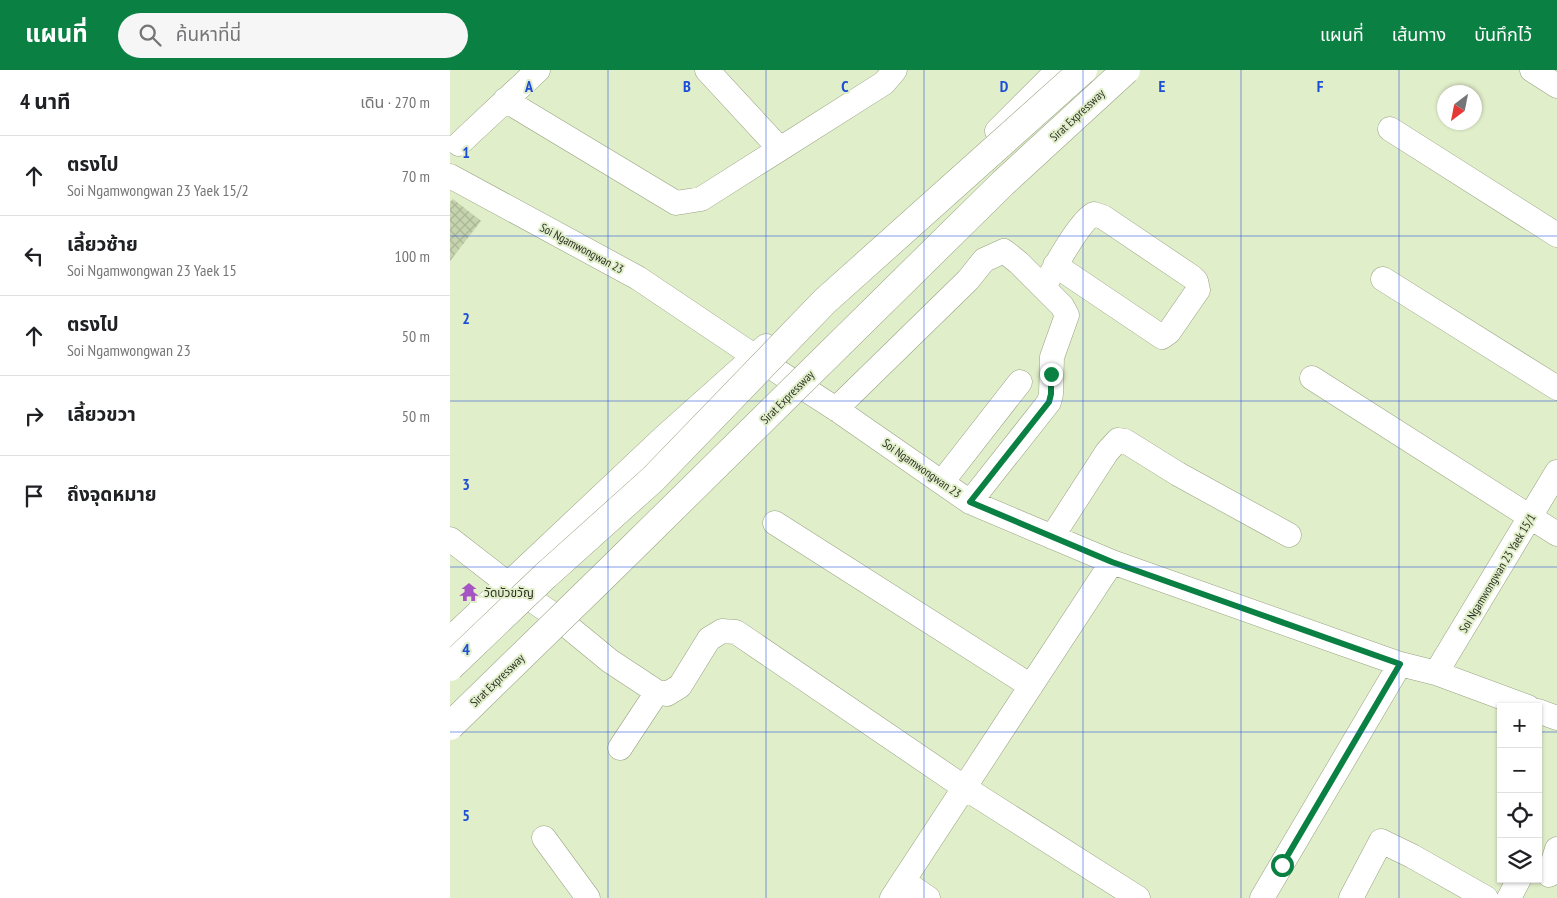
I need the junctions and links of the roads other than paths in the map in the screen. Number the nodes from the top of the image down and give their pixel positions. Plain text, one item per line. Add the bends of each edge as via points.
1 (538, 70) edge
2 (706, 70) edge
3 (895, 70) edge
4 (1058, 70) edge
5 (1084, 70) edge
6 (1126, 70) edge
7 (1532, 70) edge
8 (1557, 86) edge
9 (505, 100) junction
10 (1390, 129) dead end
11 (459, 144) dead end
12 (779, 148) junction
13 (450, 176) edge
14 (1557, 235) edge
15 (1055, 265) junction
16 (1383, 279) dead end
17 (1044, 288) junction
18 (754, 356) junction
19 (1312, 378) dead end
20 (1020, 382) dead end
21 (1557, 388) edge
22 (836, 409) junction
23 (1557, 472) edge
24 (942, 482) junction
25 (970, 502) junction
26 (1530, 518) junction
27 (775, 523) dead end
28 (1557, 534) edge
29 (1289, 535) dead end
30 (1052, 537) junction
31 (450, 539) edge
32 (1112, 562) junction
33 (508, 584) junction
34 (450, 639) edge
35 (1400, 664) junction
36 (450, 667) edge
37 (1436, 673) junction
38 (1031, 686) junction
39 (657, 692) junction
40 (1517, 703) edge
41 (1542, 712) edge
42 (1557, 718) edge
43 (450, 726) edge
44 (620, 748) dead end
45 (965, 788) junction
46 (544, 838) dead end
47 (1557, 849) edge
48 (1548, 876) edge
49 (1517, 883) edge
50 (898, 889) edge
51 (588, 898) edge
52 (928, 898) edge
53 (1138, 898) edge
54 (1262, 898) edge
55 (1352, 898) edge
56 (1486, 898) edge
57 (1509, 898) edge

1 - 9 street
2 - 12 street
3 - 12 street via 884,83
4 - 18 street via 859,265
5 - 36 highway, bridge via 825,301 653,479 544,576
6 - 43 highway, Sirat Expressway, bridge via 996,190
7 - 8 street
9 - 11 street
9 - 12 street via 676,203 701,199
10 - 14 street
13 - 18 street, Soi Ngamwongwan 23 via 638,278
15 - 15 street via 1090,215 1098,214 1192,277 1198,290 1170,332 1162,337
15 - 17 street
16 - 21 street
17 - 22 street via 1004,251 984,260 968,280
17 - 25 street via 1066,315 1052,357 1049,402
18 - 22 street, Soi Ngamwongwan 23
18 - 33 street
19 - 26 street
20 - 24 street
22 - 24 street, Soi Ngamwongwan 23
23 - 26 street, Soi Ngamwongwan 23 Yaek 15/1
24 - 25 street, Soi Ngamwongwan 23
25 - 30 street, Soi Ngamwongwan 23
26 - 28 street
26 - 37 street, Soi Ngamwongwan 23 Yaek 15/1
27 - 38 street
29 - 30 street via 1118,440
30 - 32 street, Soi Ngamwongwan 23
31 - 33 street
32 - 35 street, Soi Ngamwongwan 23
32 - 38 street
33 - 34 street
33 - 39 street
35 - 37 street, Soi Ngamwongwan 23
35 - 54 street
37 - 40 street, Soi Ngamwongwan 23
38 - 45 street
39 - 44 street
39 - 45 street via 667,694 680,686 709,639 722,631 736,632
41 - 42 street
45 - 50 street
45 - 53 street
46 - 51 street
47 - 48 street
49 - 57 street
50 - 52 street
55 - 56 street via 1381,841

